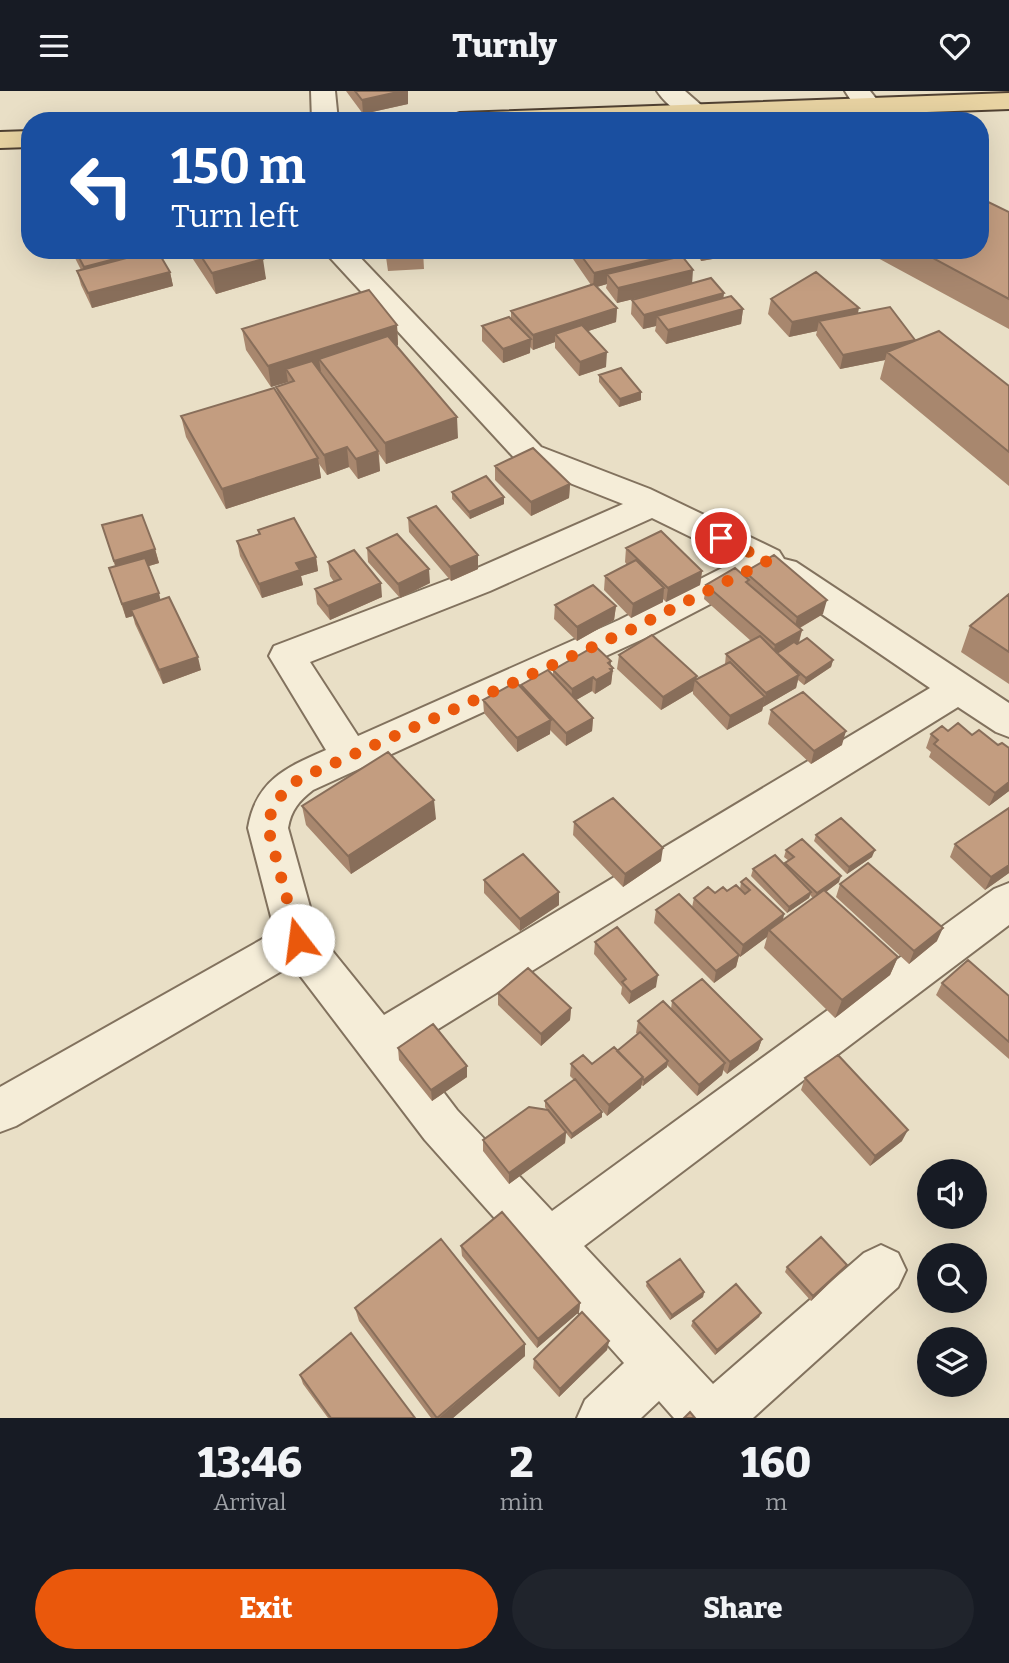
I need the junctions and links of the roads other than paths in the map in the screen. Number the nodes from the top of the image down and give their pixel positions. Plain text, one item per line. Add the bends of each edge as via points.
1 (323, 91) edge
2 (669, 91) edge
3 (863, 98) edge
4 (695, 111) junction
5 (324, 112) edge
6 (672, 112) edge
7 (978, 112) edge
8 (21, 139) edge
9 (0, 140) edge
10 (21, 162) edge
11 (0, 163) edge
12 (345, 259) edge
13 (652, 504) junction
14 (767, 561) junction
15 (959, 688) junction
16 (1009, 722) edge
17 (350, 756) junction
18 (1009, 901) edge
19 (298, 940) junction
20 (377, 1042) junction
21 (0, 1111) edge
22 (550, 1242) junction
23 (881, 1270) dead end
24 (660, 1364) junction
25 (603, 1418) edge
26 (712, 1418) edge

1 - 5 street
2 - 4 street
3 - 4 main road
3 - 7 main road
4 - 6 main road
8 - 9 main road
10 - 11 main road
12 - 13 street via 530,456
13 - 14 street
13 - 17 street via 478,582 287,656
14 - 15 street
14 - 17 street via 632,629
15 - 16 street
15 - 20 street
17 - 19 street via 299,779 269,814 268,828
18 - 22 street
19 - 20 street
19 - 21 street
20 - 22 street via 441,1125
22 - 24 street
23 - 26 street
24 - 25 street
24 - 26 street

